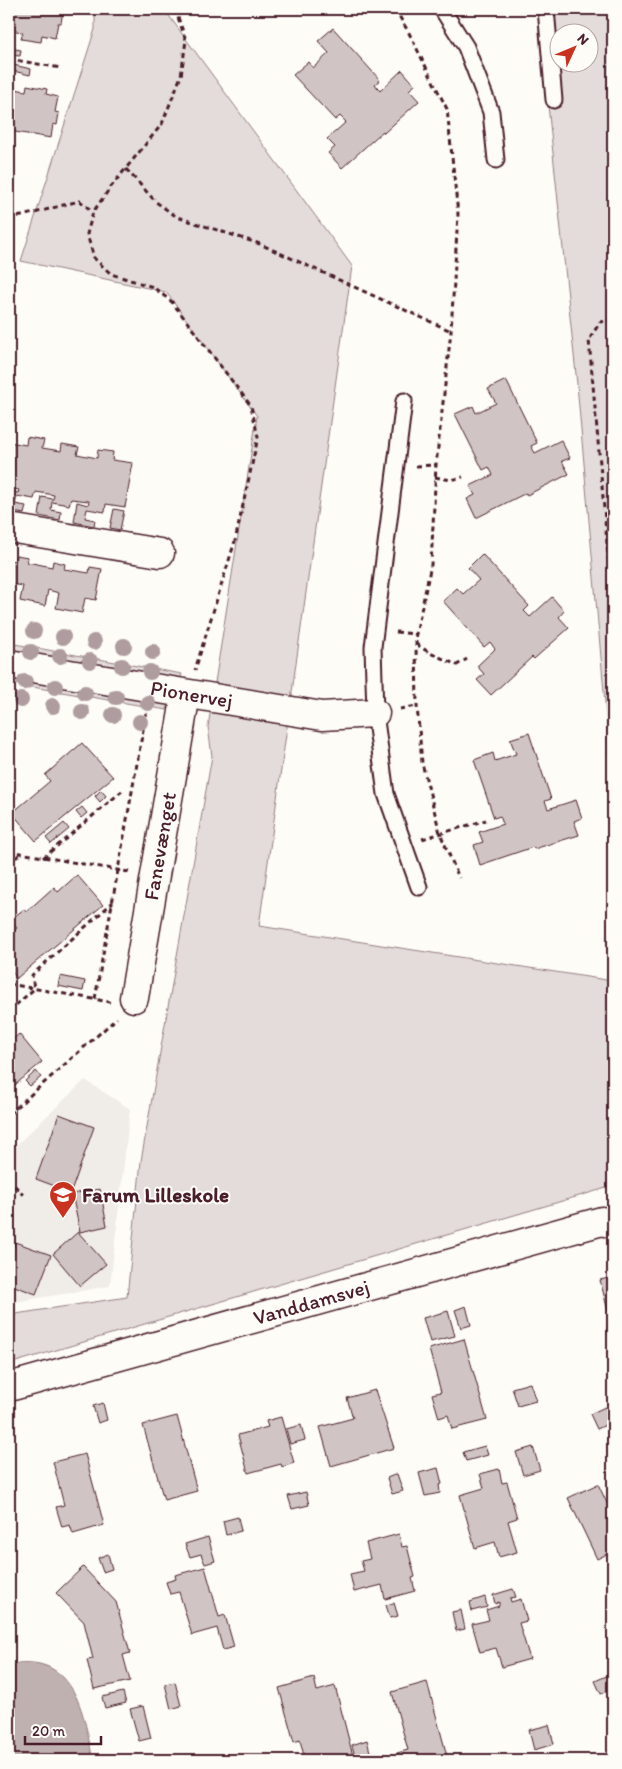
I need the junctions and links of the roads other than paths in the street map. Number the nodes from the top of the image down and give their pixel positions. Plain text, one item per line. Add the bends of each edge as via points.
1 (442, 9) edge
2 (546, 9) edge
3 (554, 100) dead end
4 (496, 160) dead end
5 (404, 401) dead end
6 (9, 528) edge
7 (160, 553) dead end
8 (9, 664) edge
9 (186, 694) junction
10 (375, 713) junction
11 (419, 887) dead end
12 (133, 1002) road end
13 (613, 1224) edge
14 (9, 1387) edge

1 - 4 lane via 466,47 491,112
2 - 3 lane
5 - 10 lane via 373,647
6 - 7 street
8 - 9 street, Pionervej
9 - 10 street, Pionervej via 322,716
9 - 12 street, Fanevænget
10 - 11 lane via 386,794
13 - 14 street, Vanddamsvej via 602,1221

